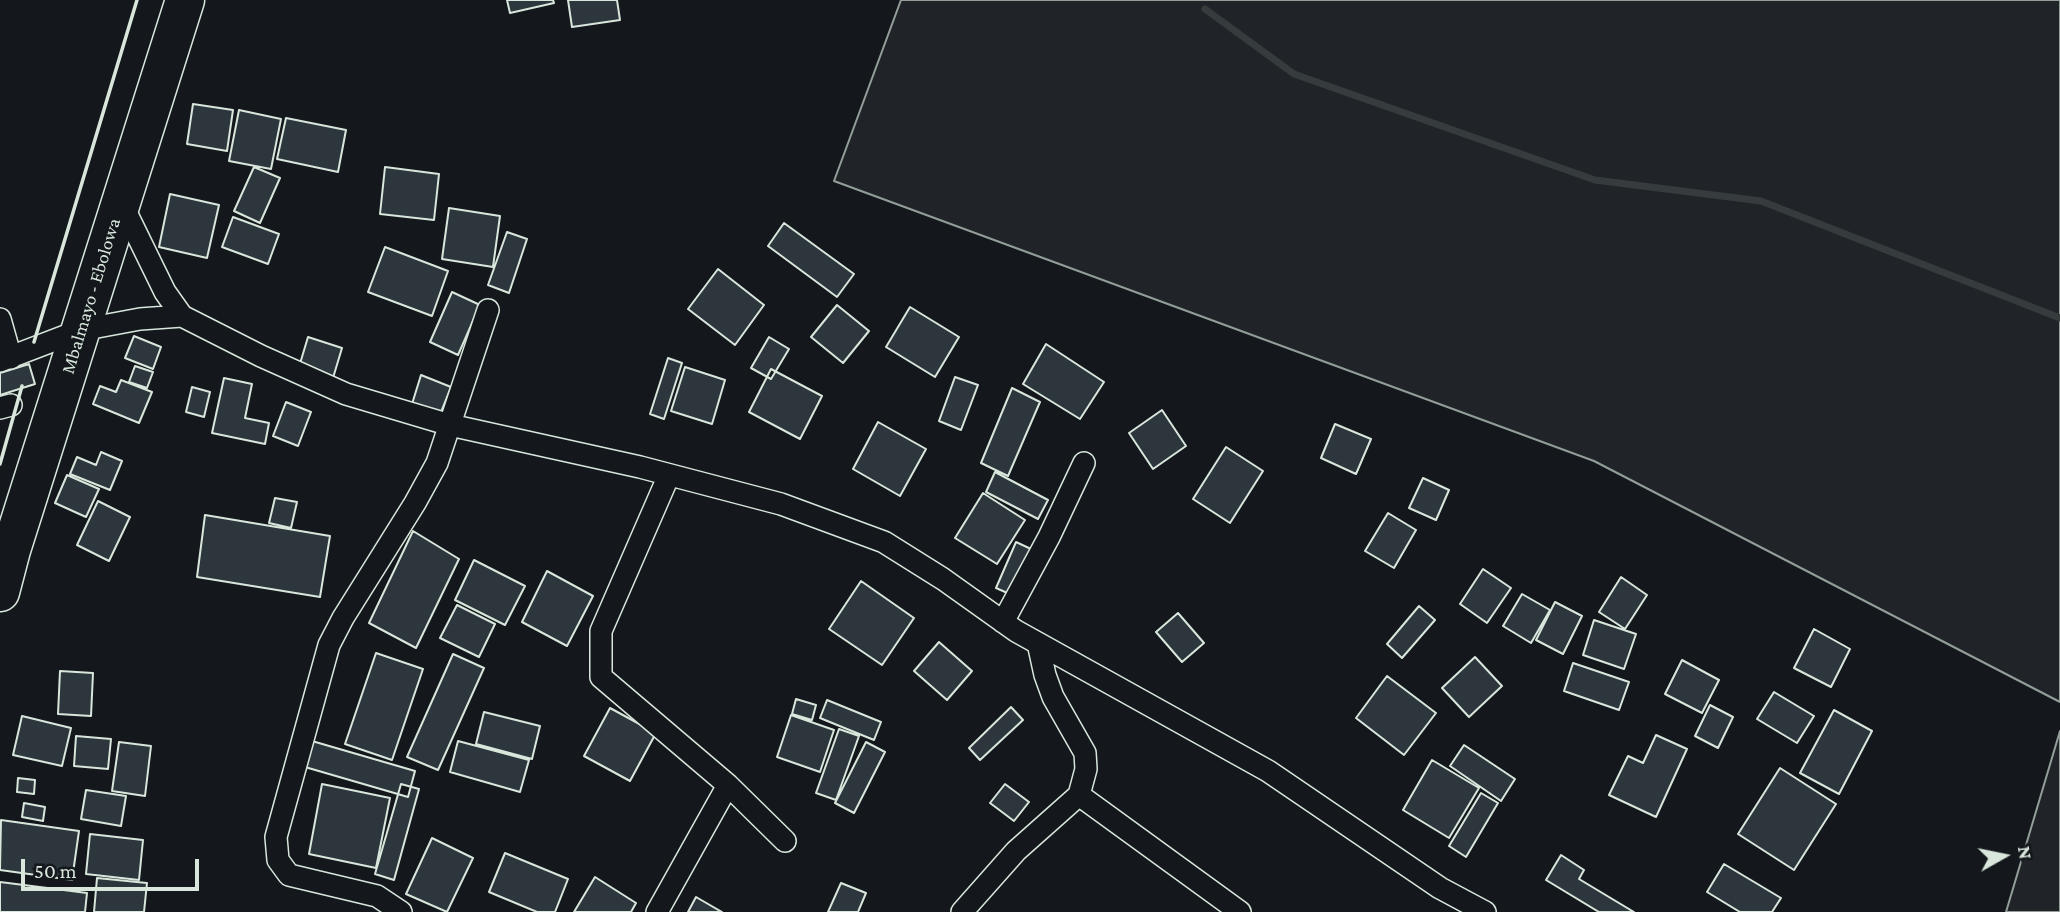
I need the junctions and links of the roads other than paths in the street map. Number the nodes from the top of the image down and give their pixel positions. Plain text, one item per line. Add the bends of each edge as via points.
1 (185, 0) edge
2 (121, 200) junction
3 (488, 310) dead end
4 (182, 316) junction
5 (0, 319) edge
6 (81, 330) junction
7 (5, 360) edge
8 (450, 425) junction
9 (1084, 463) dead end
10 (669, 475) junction
11 (0, 592) edge
12 (1003, 622) junction
13 (1038, 643) junction
14 (728, 785) junction
15 (1079, 795) junction
16 (785, 841) dead end
17 (401, 912) edge
18 (657, 912) edge
19 (962, 912) edge
20 (1240, 912) edge
21 (1485, 912) edge

1 - 2 highway, Mbalmayo - Ebolowa
2 - 4 street via 165,292
2 - 6 highway, Mbalmayo - Ebolowa
3 - 8 street
4 - 6 street
4 - 8 street via 346,394
5 - 7 street
6 - 7 street
6 - 11 highway, Mbalmayo - Ebolowa
8 - 10 street
8 - 17 street via 437,463 329,645 276,837 278,860 289,875 377,896
9 - 12 street
10 - 12 street via 781,504 884,542
10 - 14 street via 601,631 601,677
12 - 13 street
13 - 15 street via 1053,697 1085,753
13 - 21 street via 1268,771 1440,888
14 - 16 street
14 - 18 street
15 - 19 street via 1016,851
15 - 20 street

